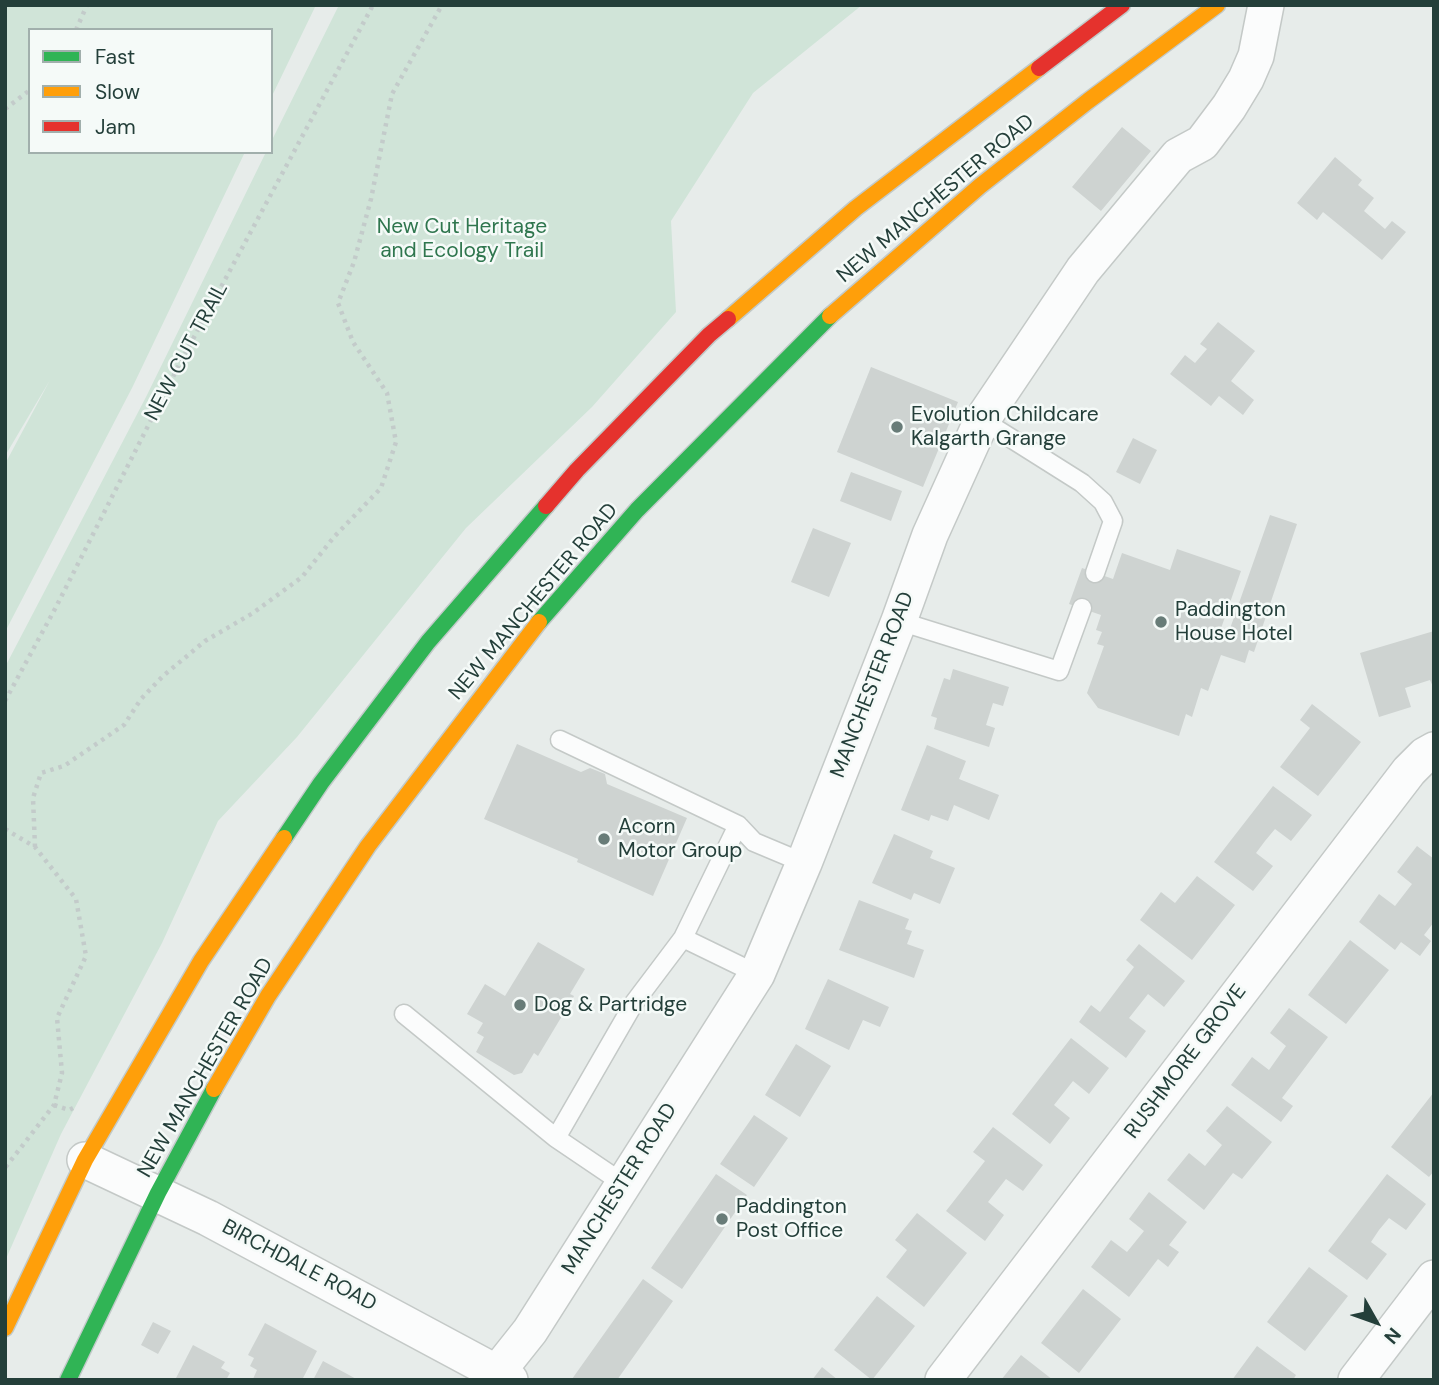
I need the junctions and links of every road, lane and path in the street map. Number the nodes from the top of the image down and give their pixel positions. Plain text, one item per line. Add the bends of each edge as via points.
1 (87, 5) edge
2 (373, 5) edge
3 (442, 5) edge
4 (1122, 5) edge
5 (1217, 5) edge
6 (1266, 5) edge
7 (77, 28) edge
8 (28, 92) edge
9 (5, 109) edge
10 (982, 420) junction
11 (1095, 573) dead end
12 (1082, 608) dead end
13 (899, 621) junction
14 (5, 701) edge
15 (560, 740) dead end
16 (1434, 750) edge
17 (738, 825) junction
18 (5, 829) edge
19 (35, 847) junction
20 (804, 863) junction
21 (683, 939) junction
22 (757, 974) junction
23 (404, 1014) dead end
24 (556, 1138) junction
25 (85, 1160) junction
26 (5, 1168) edge
27 (624, 1184) junction
28 (158, 1193) junction
29 (1434, 1278) edge
30 (5, 1328) edge
31 (499, 1377) edge
32 (68, 1380) edge
33 (943, 1380) edge
34 (1356, 1380) edge

1 - 7 path
2 - 14 path, NEW CUT TRAIL
3 - 19 path via 392,93 371,199 338,303 354,342 387,393 396,442 381,488 302,578 205,641 163,676 124,725 64,766 41,773 33,798
4 - 25 main road, NEW MANCHESTER ROAD via 856,208 709,335 577,470 428,642 321,783 201,961
5 - 28 main road, NEW MANCHESTER ROAD via 980,186 813,330 637,510 540,621 368,846 261,1007
6 - 10 street, MANCHESTER ROAD via 1256,56 1246,79 1202,144 1178,156 1083,270
8 - 9 path
10 - 11 lane via 1082,483 1103,502 1113,520
10 - 13 street, MANCHESTER ROAD via 930,535
12 - 13 lane via 1059,671
13 - 20 street, MANCHESTER ROAD
15 - 17 lane
16 - 33 street, RUSHMORE GROVE via 1409,771
17 - 20 lane via 754,842
17 - 21 lane
18 - 19 path
19 - 26 path via 76,899 86,956 57,1018 62,1073 54,1105
20 - 22 street, MANCHESTER ROAD
21 - 22 lane
21 - 24 lane via 634,1003
22 - 27 street, MANCHESTER ROAD
23 - 24 lane
24 - 27 lane
25 - 28 street, BIRCHDALE ROAD
25 - 30 main road, NEW MANCHESTER ROAD
27 - 31 street, MANCHESTER ROAD
28 - 31 street, BIRCHDALE ROAD
28 - 32 main road, NEW MANCHESTER ROAD
29 - 34 street

